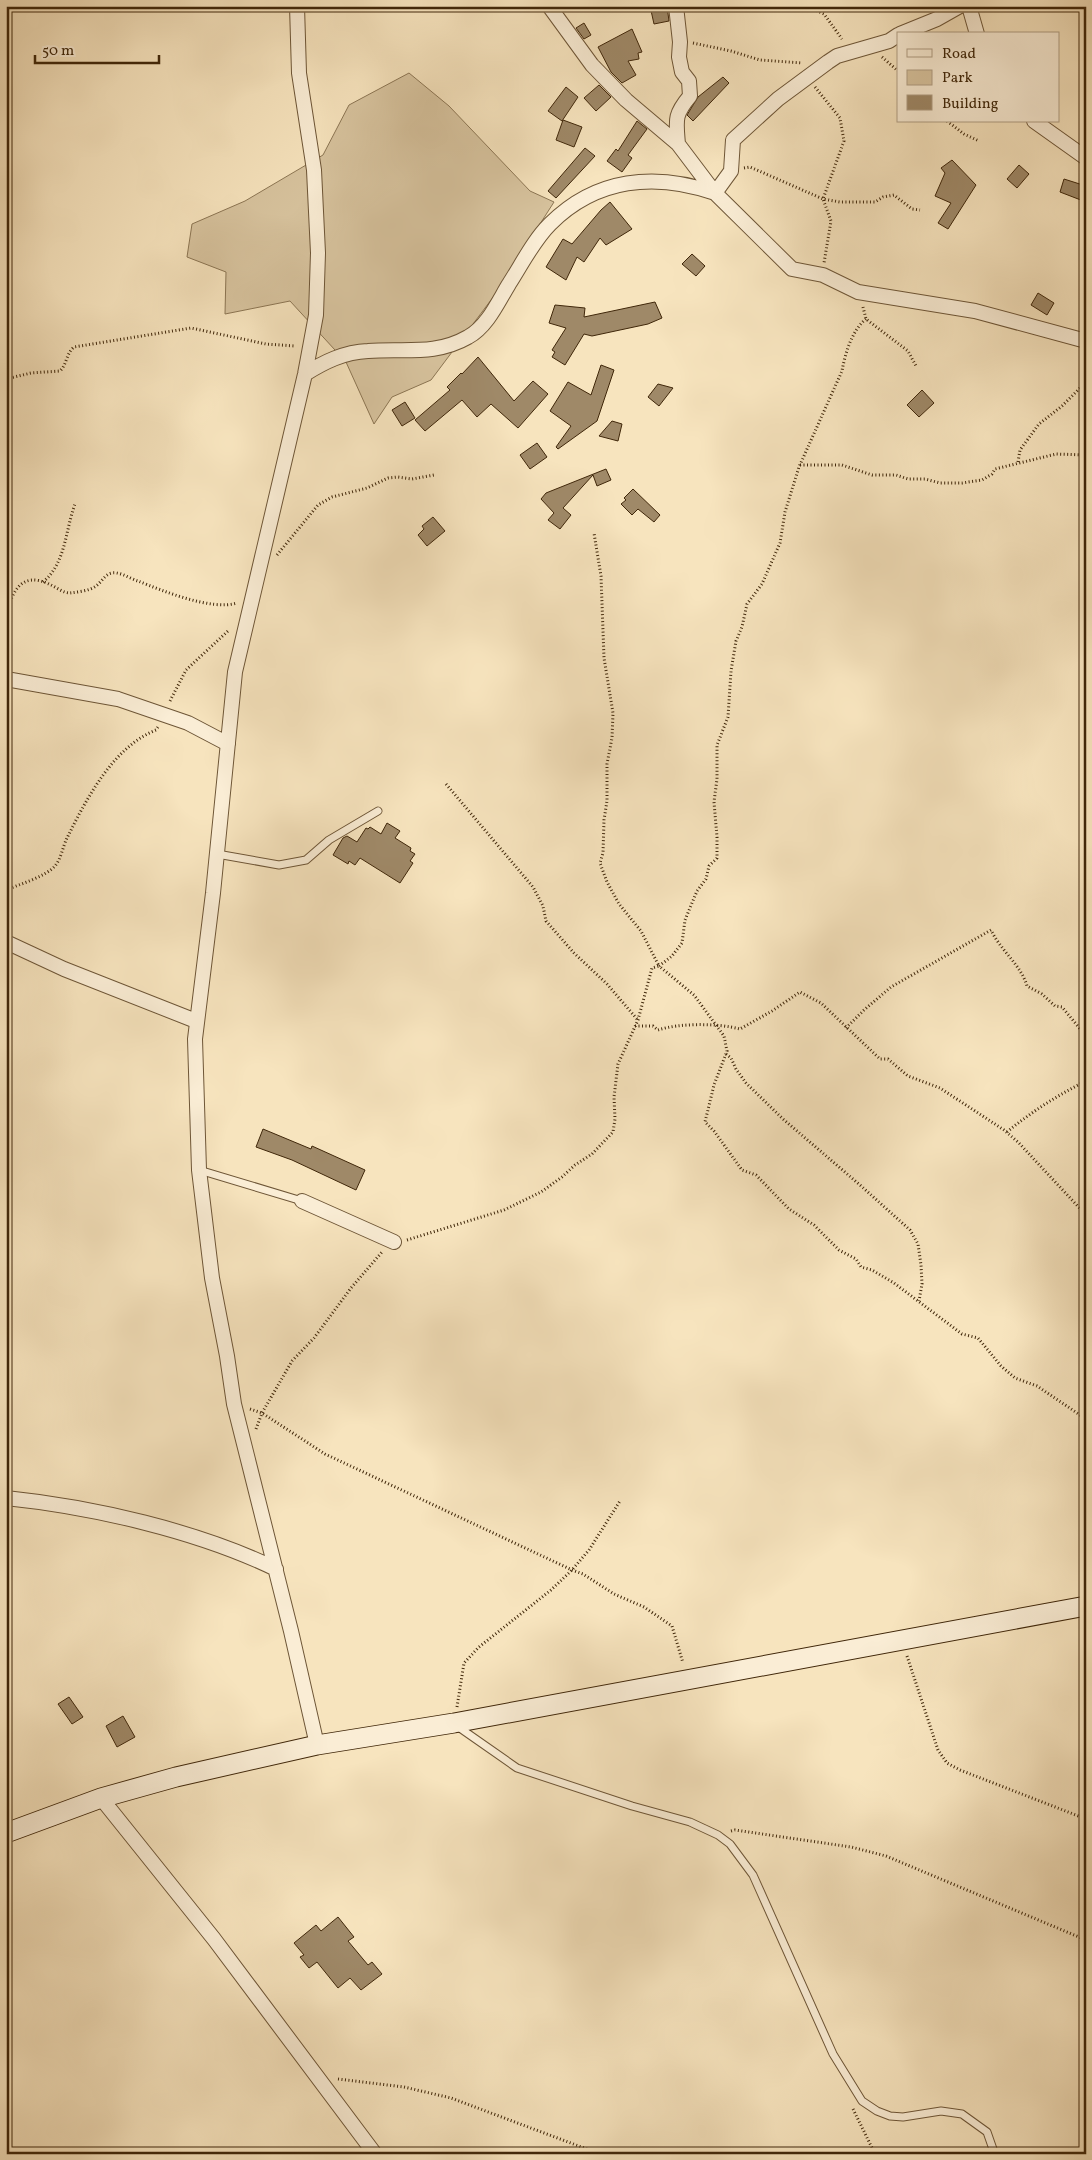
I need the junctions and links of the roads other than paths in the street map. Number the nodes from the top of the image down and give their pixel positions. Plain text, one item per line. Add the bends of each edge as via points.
1 (297, 6) edge
2 (549, 6) edge
3 (676, 6) edge
4 (960, 6) edge
5 (969, 6) edge
6 (904, 32) edge
7 (976, 32) edge
8 (897, 35) edge
9 (1035, 122) edge
10 (678, 144) junction
11 (1086, 158) edge
12 (715, 193) junction
13 (1086, 341) edge
14 (305, 374) junction
15 (6, 679) edge
16 (228, 744) junction
17 (378, 810) dead end
18 (217, 854) junction
19 (6, 942) edge
20 (196, 1021) junction
21 (199, 1170) junction
22 (302, 1201) joint
23 (394, 1242) road end
24 (6, 1498) edge
25 (276, 1569) junction
26 (1086, 1606) edge
27 (454, 1724) junction
28 (317, 1745) junction
29 (101, 1798) junction
30 (6, 1833) edge
31 (994, 2152) dead end
32 (375, 2154) edge

1 - 14 street via 299,73 314,170 318,253 316,315
2 - 10 street via 592,65 626,100
3 - 10 street via 679,57 682,72 690,81 690,96 678,110
4 - 6 street
5 - 7 street
8 - 12 street via 837,56 778,99 733,140 731,171
9 - 11 street
10 - 12 street
12 - 13 street via 792,269 822,275 858,292 975,311
12 - 14 street via 670,181 644,180 593,193 550,225 485,322 470,336 452,346 435,350 367,351 344,355
14 - 16 street via 235,672
15 - 16 street via 118,699 188,723
16 - 18 street
17 - 18 lane via 329,840 306,860 279,865
18 - 20 street
19 - 20 street via 64,969
20 - 21 street
21 - 22 lane
21 - 25 street via 212,1278 234,1404
22 - 23 street
24 - 25 street via 35,1500 102,1513 194,1536
25 - 28 street
26 - 27 street
27 - 28 street
27 - 31 lane via 517,1768 690,1822 718,1835 741,1856 753,1875 833,2054 859,2096 877,2111 890,2116 941,2111 962,2114 987,2132
28 - 29 street via 176,1777
29 - 30 street
29 - 32 street via 214,1939

